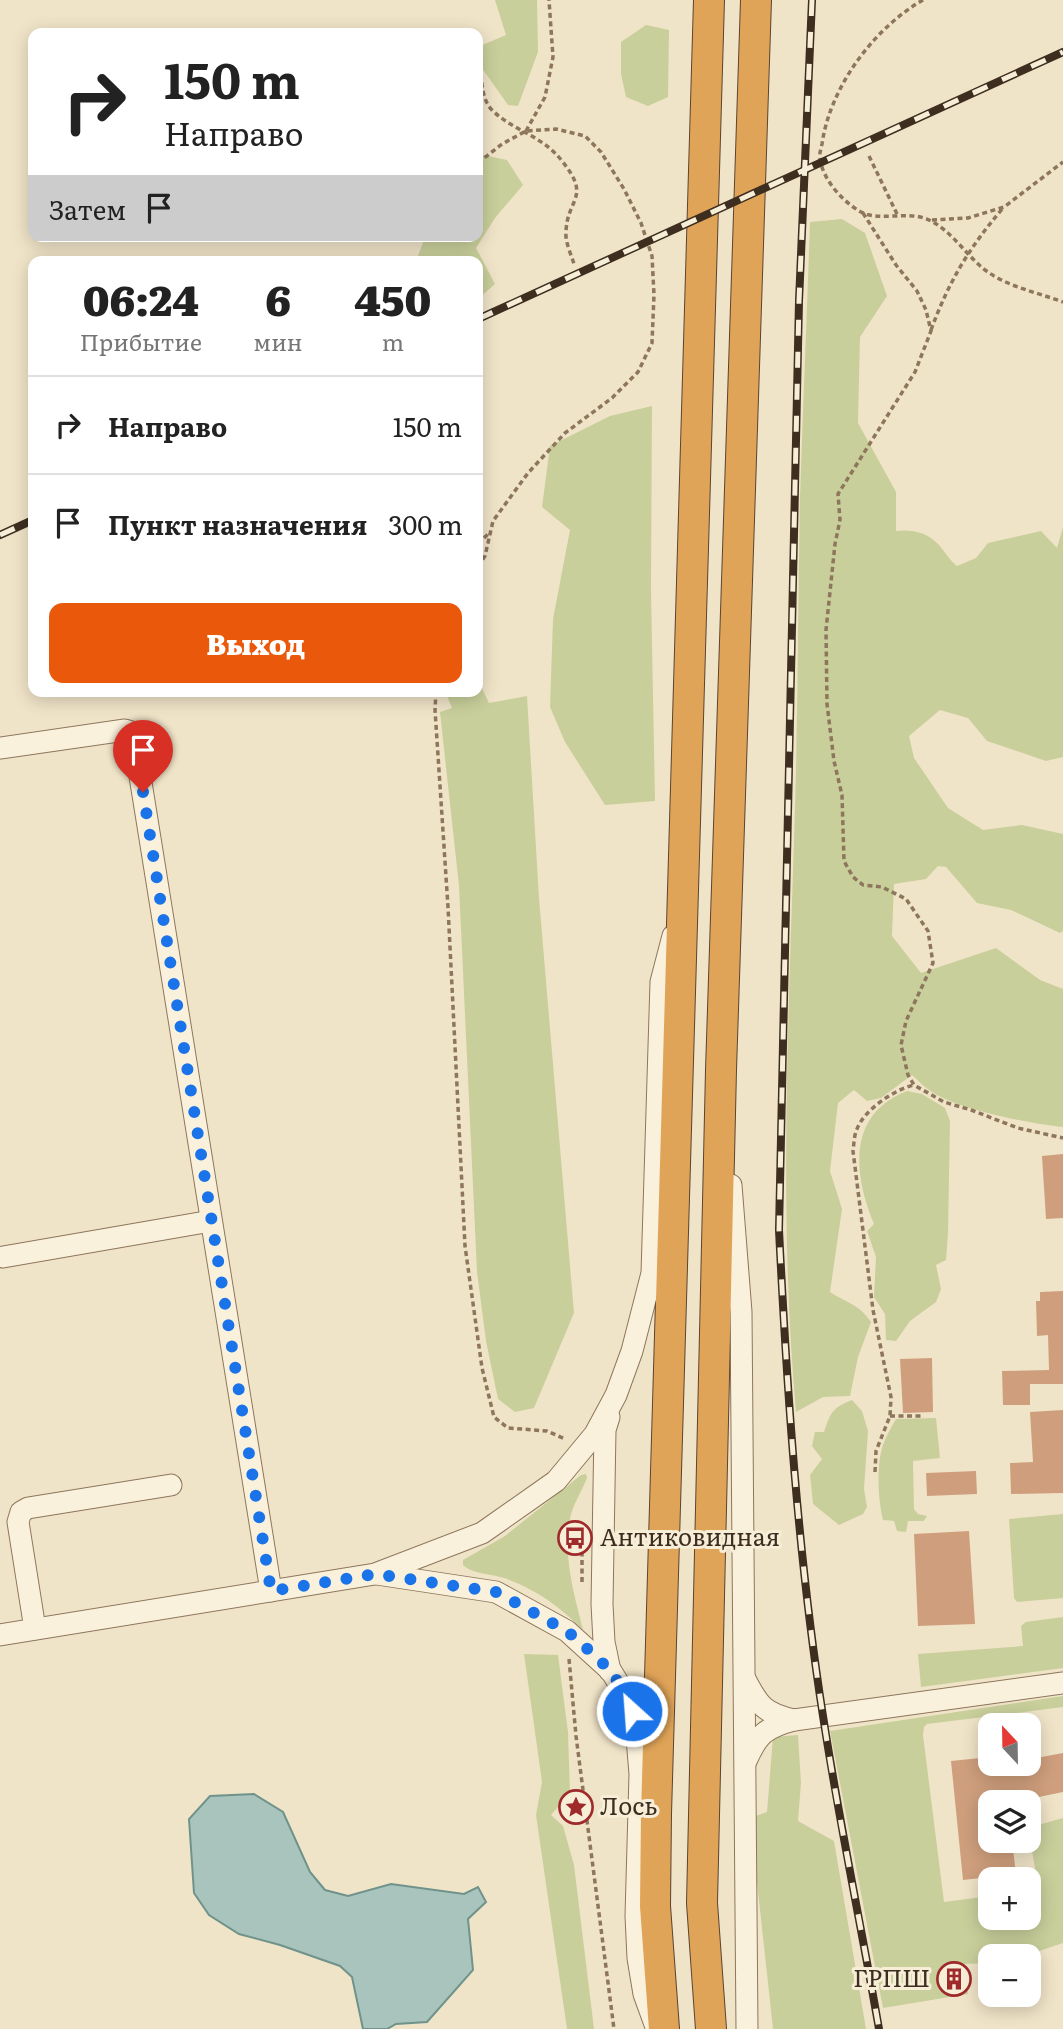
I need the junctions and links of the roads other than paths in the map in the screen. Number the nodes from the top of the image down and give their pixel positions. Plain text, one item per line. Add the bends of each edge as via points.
1 (709, 0) edge
2 (757, 0) edge
3 (0, 748) edge
4 (682, 900) junction
5 (721, 1069) junction
6 (211, 1221) junction
7 (3, 1257) dead end
8 (616, 1395) junction
9 (171, 1485) dead end
10 (375, 1574) junction
11 (271, 1591) junction
12 (35, 1629) junction
13 (0, 1635) edge
14 (611, 1671) junction
15 (744, 1677) junction
16 (1063, 1683) edge
17 (794, 1720) junction
18 (745, 1763) junction
19 (657, 2029) edge
20 (664, 2029) edge
21 (710, 2029) edge
22 (747, 2029) edge

1 - 4 highway
2 - 5 highway
3 - 6 street via 132,732
4 - 8 street via 661,982 652,1273
4 - 20 highway via 655,1867
5 - 15 street via 741,1312
5 - 21 highway via 702,1903
6 - 7 street
6 - 11 street
8 - 10 street via 595,1434 556,1481 482,1533
8 - 14 street via 605,1430 604,1464 602,1604
9 - 12 street via 21,1511 18,1522
10 - 11 street
10 - 14 street via 496,1592 567,1631
11 - 12 street
12 - 13 street
14 - 19 street via 627,1697 636,1726 640,1774 638,1958 644,1994
15 - 17 street via 757,1702 771,1714
15 - 18 street
16 - 17 street
17 - 18 street via 772,1726 755,1740
18 - 22 street

